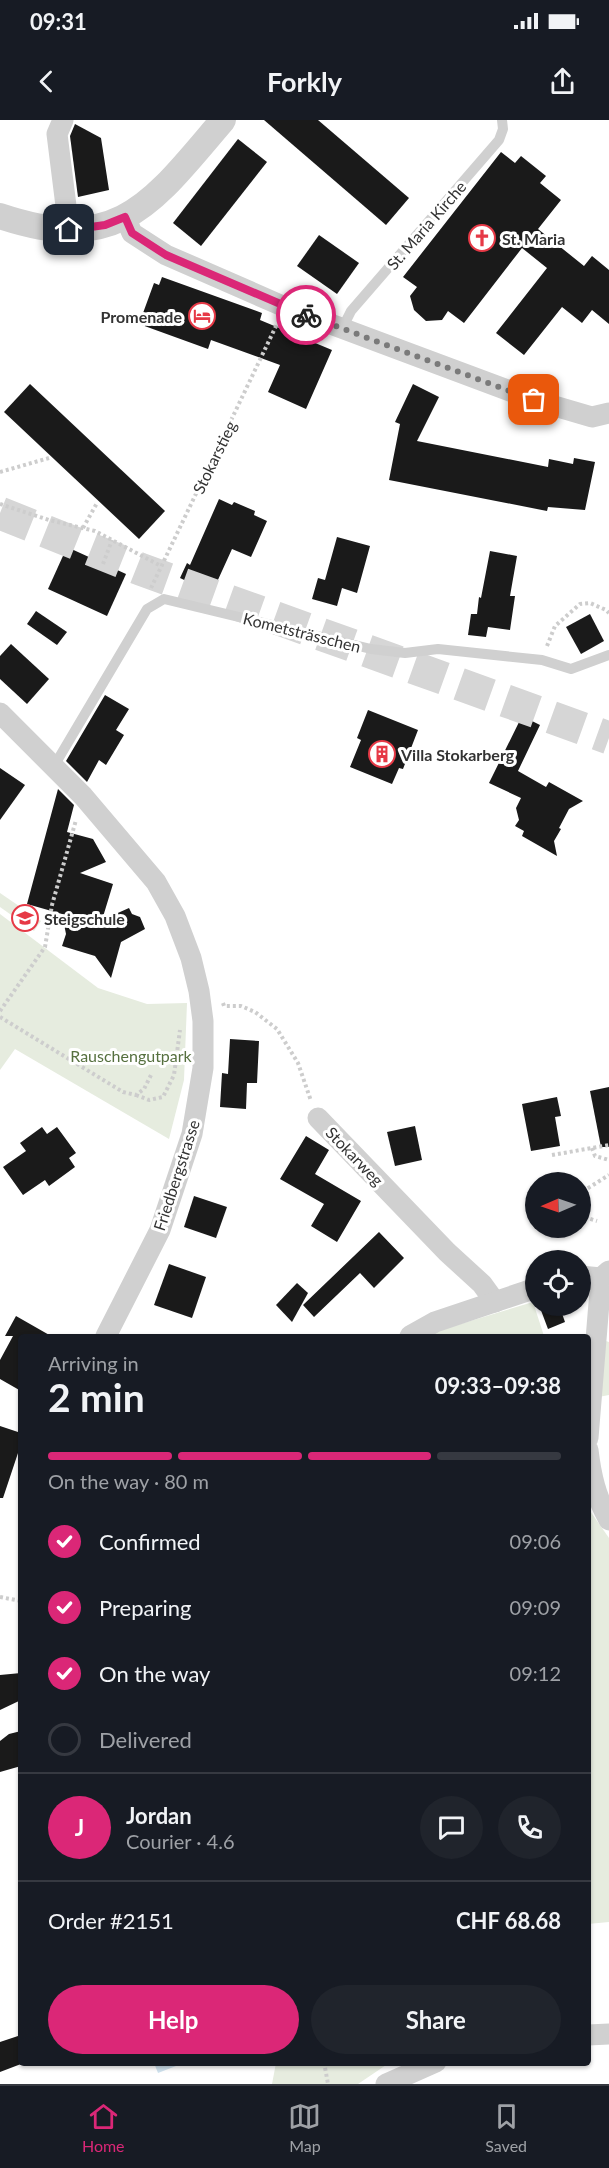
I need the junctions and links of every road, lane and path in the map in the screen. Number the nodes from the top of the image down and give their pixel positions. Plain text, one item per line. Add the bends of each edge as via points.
1 (63, 120) edge
2 (223, 120) edge
3 (502, 120) edge
4 (0, 216) edge
5 (125, 217) junction
6 (69, 230) junction
7 (285, 307) junction
8 (342, 329) junction
9 (609, 413) edge
10 (49, 458) dead end
11 (0, 472) edge
12 (97, 503) dead end
13 (0, 504) edge
14 (83, 528) junction
15 (112, 540) junction
16 (103, 564) dead end
17 (161, 566) junction
18 (147, 609) junction
19 (609, 613) edge
20 (609, 655) edge
21 (542, 660) junction
22 (0, 713) edge
23 (54, 766) junction
24 (82, 796) junction
25 (232, 1006) dead end
26 (0, 1011) edge
27 (0, 1017) edge
28 (203, 1021) junction
29 (152, 1073) dead end
30 (135, 1095) junction
31 (318, 1118) joint
32 (609, 1144) edge
33 (591, 1148) junction
34 (552, 1155) dead end
35 (609, 1160) edge
36 (609, 1175) edge
37 (591, 1186) edge
38 (591, 1219) edge
39 (597, 1221) dead end
40 (597, 1275) edge
41 (525, 1292) edge
42 (495, 1302) junction
43 (107, 1334) edge
44 (414, 1334) edge
45 (591, 1384) edge
46 (591, 1476) edge
47 (609, 1520) edge
48 (0, 1597) edge
49 (18, 1600) edge
50 (609, 2034) edge
51 (591, 2035) edge
52 (325, 2066) edge
53 (427, 2066) edge
54 (328, 2084) edge
55 (386, 2084) edge

1 - 6 street via 57,134
2 - 5 street via 161,192
3 - 8 lane, St. Maria Kirche via 499,140 351,311
4 - 6 street
5 - 6 street via 105,225
5 - 7 street via 132,233 166,255
7 - 8 street
7 - 17 path, Stokarstieg
8 - 9 street via 534,400 592,417
10 - 11 path
12 - 14 path
13 - 14 path
14 - 15 path
15 - 16 path
15 - 17 path
17 - 18 path, Stokarstieg via 150,589
18 - 21 lane, Kometsträsschen via 169,599 371,649 405,653 438,649
18 - 23 lane
19 - 21 path via 590,603 579,604 555,626
20 - 21 lane, Kometsträsschen via 571,669
22 - 23 street, Friedbergstrasse
23 - 24 street, Friedbergstrasse
24 - 26 path via 52,905 45,947
24 - 28 street, Friedbergstrasse via 156,882 175,916 191,958
25 - 31 path, Stokarweg via 255,1012 277,1029 298,1063
27 - 30 path via 123,1092
28 - 30 path via 182,1022 174,1075 163,1097 149,1100
28 - 43 street, Friedbergstrasse via 203,1068 192,1134 160,1230
29 - 30 path via 144,1089
31 - 42 street, Stokarweg via 482,1284
32 - 33 path
33 - 34 path
33 - 35 path via 595,1156
36 - 37 path
38 - 39 path
40 - 45 street
41 - 42 street
42 - 44 street via 435,1322
46 - 47 street
48 - 49 path
50 - 51 street
52 - 54 path
53 - 55 street

